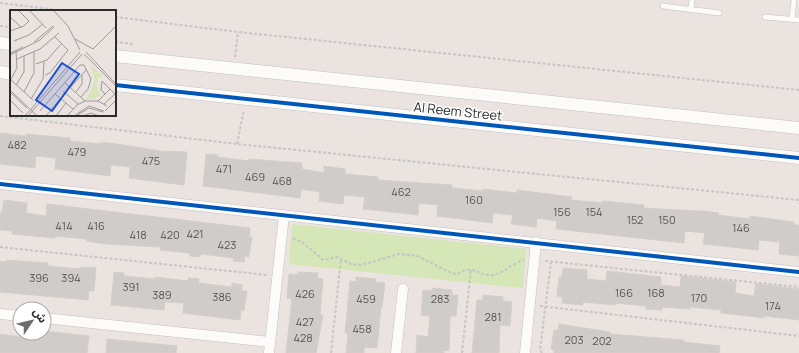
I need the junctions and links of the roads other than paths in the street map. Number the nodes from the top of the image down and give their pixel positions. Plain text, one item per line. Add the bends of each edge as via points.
1 (692, 0) edge
2 (794, 0) edge
3 (663, 6) dead end
4 (691, 9) junction
5 (719, 14) dead end
6 (765, 17) dead end
7 (792, 19) junction
8 (799, 20) edge
9 (0, 43) edge
10 (10, 44) edge
11 (116, 56) edge
12 (0, 72) edge
13 (10, 74) edge
14 (116, 85) edge
15 (799, 128) edge
16 (799, 158) edge
17 (0, 184) edge
18 (284, 215) junction
19 (536, 242) junction
20 (799, 272) edge
21 (403, 289) dead end
22 (0, 314) edge
23 (12, 315) edge
24 (52, 319) edge
25 (270, 342) junction
26 (269, 353) edge
27 (396, 353) edge
28 (526, 353) edge

1 - 4 lane
2 - 7 lane
3 - 4 lane
4 - 5 lane
6 - 7 lane
7 - 8 lane
9 - 10 street
11 - 15 street, Al Reem Street
12 - 13 street
14 - 16 street, Al Reem Street
17 - 18 street
18 - 19 street
18 - 25 street
19 - 20 street
19 - 28 street
21 - 27 street
22 - 23 street
24 - 25 street
25 - 26 street

